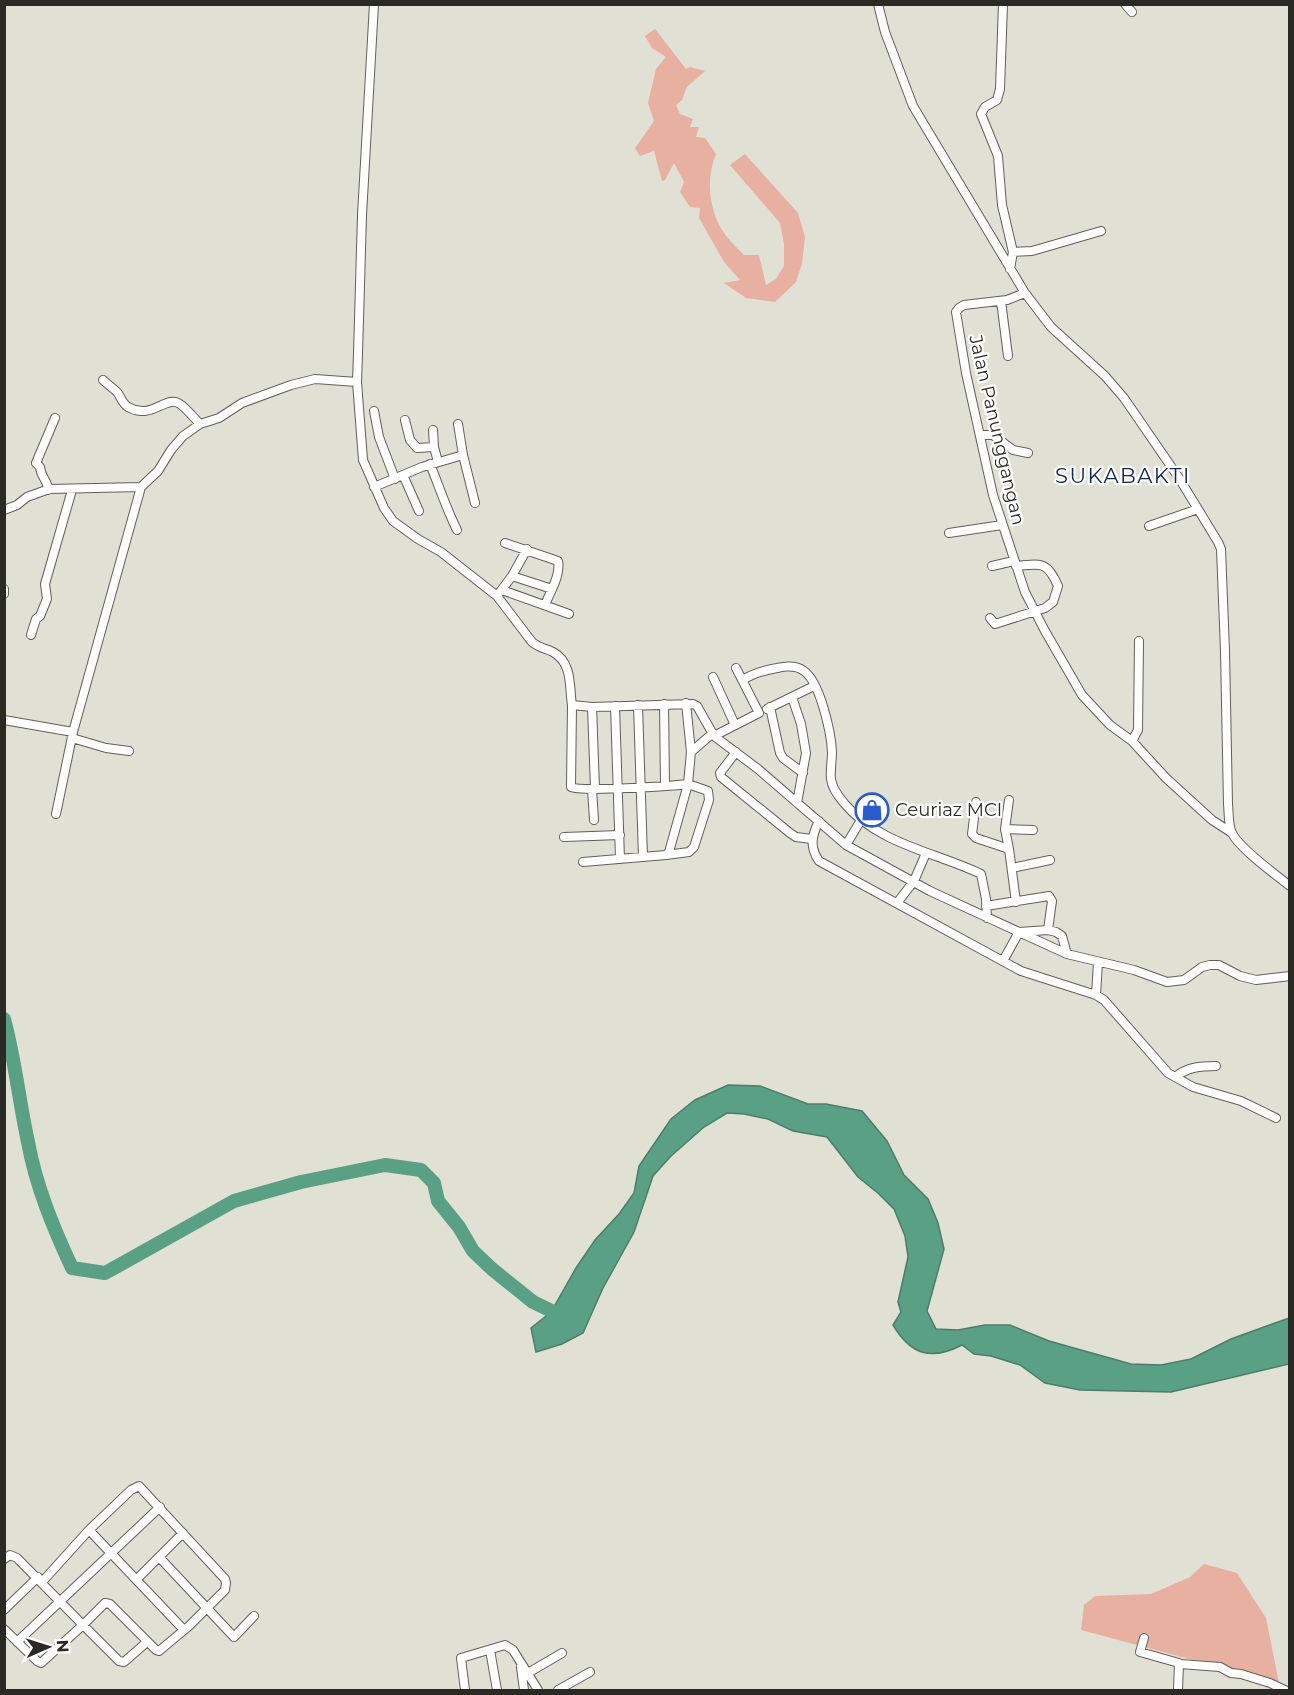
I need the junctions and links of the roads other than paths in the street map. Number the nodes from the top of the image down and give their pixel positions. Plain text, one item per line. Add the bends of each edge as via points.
1 (374, 4) edge
2 (878, 4) edge
3 (1003, 4) edge
4 (1125, 4) edge
5 (1132, 12) dead end
6 (1101, 231) dead end
7 (1013, 252) junction
8 (1010, 269) junction
9 (1025, 293) junction
10 (1001, 301) junction
11 (1008, 356) dead end
12 (103, 380) dead end
13 (357, 382) junction
14 (374, 411) dead end
15 (55, 418) dead end
16 (405, 420) dead end
17 (200, 424) junction
18 (458, 424) dead end
19 (434, 430) dead end
20 (981, 435) junction
21 (434, 447) junction
22 (1029, 453) dead end
23 (463, 455) junction
24 (434, 463) junction
25 (399, 477) junction
26 (141, 487) junction
27 (374, 487) junction
28 (48, 490) junction
29 (72, 490) junction
30 (475, 503) dead end
31 (1198, 509) junction
32 (4, 510) edge
33 (419, 511) dead end
34 (1002, 525) junction
35 (1149, 526) dead end
36 (457, 530) dead end
37 (949, 533) dead end
38 (505, 543) dead end
39 (527, 549) junction
40 (1015, 563) junction
41 (992, 566) dead end
42 (512, 576) junction
43 (4, 589) edge
44 (552, 589) junction
45 (499, 593) junction
46 (4, 594) edge
47 (545, 605) junction
48 (1035, 611) junction
49 (569, 614) dead end
50 (990, 618) dead end
51 (31, 635) dead end
52 (1139, 642) dead end
53 (736, 668) dead end
54 (713, 677) dead end
55 (743, 680) junction
56 (814, 686) junction
57 (792, 697) junction
58 (686, 703) junction
59 (664, 704) junction
60 (572, 705) junction
61 (638, 705) junction
62 (615, 706) junction
63 (592, 707) junction
64 (770, 707) junction
65 (759, 713) junction
66 (4, 720) edge
67 (735, 724) junction
68 (72, 735) junction
69 (714, 735) junction
70 (1132, 741) junction
71 (129, 751) dead end
72 (691, 752) junction
73 (736, 753) junction
74 (803, 772) junction
75 (688, 784) junction
76 (642, 786) junction
77 (665, 786) junction
78 (618, 787) junction
79 (593, 789) junction
80 (1009, 800) dead end
81 (976, 802) dead end
82 (797, 803) junction
83 (56, 813) dead end
84 (594, 820) dead end
85 (861, 820) junction
86 (819, 821) junction
87 (1005, 829) junction
88 (1032, 830) dead end
89 (1232, 833) junction
90 (620, 835) junction
91 (564, 837) dead end
92 (813, 839) junction
93 (846, 845) junction
94 (1009, 849) junction
95 (926, 853) junction
96 (666, 855) junction
97 (643, 857) junction
98 (621, 859) junction
99 (1050, 860) dead end
100 (583, 862) dead end
101 (1012, 868) junction
102 (914, 881) junction
103 (1290, 886) edge
104 (1017, 902) junction
105 (897, 903) junction
106 (986, 906) junction
107 (987, 918) junction
108 (1048, 930) junction
109 (1019, 932) junction
110 (1067, 954) junction
111 (1004, 961) junction
112 (1098, 962) junction
113 (1290, 976) edge
114 (1096, 995) junction
115 (1216, 1066) dead end
116 (1175, 1077) junction
117 (1276, 1118) dead end
118 (160, 1507) junction
119 (89, 1530) junction
120 (183, 1533) junction
121 (112, 1552) junction
122 (159, 1557) junction
123 (4, 1559) edge
124 (38, 1578) junction
125 (137, 1579) junction
126 (18, 1594) junction
127 (60, 1601) junction
128 (4, 1603) edge
129 (206, 1608) junction
130 (4, 1610) edge
131 (255, 1616) dead end
132 (82, 1625) junction
133 (4, 1629) edge
134 (184, 1630) junction
135 (1144, 1638) dead end
136 (147, 1641) junction
137 (17, 1642) junction
138 (490, 1650) junction
139 (562, 1653) dead end
140 (521, 1662) junction
141 (1180, 1664) junction
142 (590, 1672) dead end
143 (528, 1673) junction
144 (569, 1688) edge
145 (465, 1690) edge
146 (497, 1690) edge
147 (524, 1690) edge
148 (538, 1690) edge
149 (558, 1690) edge
150 (1178, 1690) edge
151 (1285, 1690) edge

1 - 13 street
2 - 8 street via 913,106
3 - 7 street via 1000,88 997,100 983,108 981,114 998,156 1002,205
4 - 5 street
6 - 7 street via 1032,251
7 - 8 street
8 - 9 street
9 - 10 street, Jalan Panunggangan
9 - 31 street via 1051,327 1124,398
10 - 11 street
10 - 20 street, Jalan Panunggangan via 964,305 956,312
12 - 17 street via 127,406 152,411 174,402
13 - 17 street via 301,382 242,403 219,418
13 - 27 street via 363,460
14 - 25 street via 379,437
15 - 28 street via 36,463
16 - 21 street via 410,440 417,448
17 - 26 street via 183,436
18 - 23 street
19 - 21 street
20 - 22 street via 993,435 1013,450
20 - 34 street, Jalan Panunggangan
21 - 24 street
23 - 24 street
23 - 30 street
24 - 25 street
24 - 36 street via 444,504
25 - 27 street
25 - 33 street
26 - 29 street
26 - 68 street
27 - 45 street via 393,520
28 - 29 street
28 - 32 street
29 - 51 street via 45,584 47,599
31 - 35 street
31 - 89 street via 1221,549
34 - 37 street
34 - 40 street, Jalan Panunggangan
38 - 39 street
39 - 42 street
39 - 44 street via 558,561 560,567
40 - 41 street
40 - 48 street, Jalan Panunggangan
40 - 48 street via 1041,564 1058,586 1053,602
42 - 44 street
42 - 45 street
43 - 46 street
44 - 47 street
45 - 47 street
45 - 60 street via 532,642 553,652 564,663 569,671
47 - 49 street
48 - 50 street via 995,624
48 - 70 street, Jalan Panunggangan via 1082,695 1110,725
52 - 70 street via 1139,718
53 - 55 street
54 - 67 street
55 - 56 street via 785,666 802,669
55 - 65 street
56 - 57 street
56 - 85 street via 831,741 833,788
57 - 64 street
57 - 74 street via 805,743
58 - 59 street
58 - 69 street via 697,706
58 - 72 street
59 - 61 street
59 - 77 street
60 - 63 street
60 - 79 street via 571,787
61 - 62 street
61 - 76 street
62 - 63 street
62 - 78 street
63 - 79 street
64 - 65 street
64 - 74 street via 780,753
65 - 67 street
66 - 68 street
67 - 69 street
68 - 71 street via 106,748
68 - 83 street
69 - 72 street
69 - 73 street
70 - 89 street, Jalan Panunggangan via 1166,778
72 - 75 street
73 - 82 street
73 - 92 street via 721,777 792,835
74 - 82 street
75 - 77 street
75 - 96 street
75 - 96 street via 710,794 699,835 689,852
76 - 77 street
76 - 78 street
76 - 97 street
78 - 79 street
78 - 90 street
79 - 84 street
80 - 87 street
81 - 94 street via 971,832 974,837
82 - 86 street
85 - 93 street
85 - 95 street
86 - 92 street
86 - 93 street
87 - 88 street
87 - 94 street
89 - 103 street, Jalan Panunggangan
90 - 91 street
90 - 98 street
92 - 105 street via 819,861
93 - 102 street
94 - 101 street
95 - 102 street
95 - 106 street via 981,874
96 - 97 street
97 - 98 street
98 - 100 street
99 - 101 street
101 - 104 street
102 - 105 street
102 - 107 street
104 - 106 street
104 - 108 street via 1049,896 1052,901
105 - 111 street
106 - 107 street
107 - 109 street
108 - 109 street
108 - 110 street via 1062,936
109 - 110 street
109 - 111 street
110 - 112 street
111 - 114 street via 1021,971
112 - 113 street via 1167,982 1184,980 1210,965 1256,980
112 - 114 street
114 - 116 street
115 - 116 street via 1185,1069
116 - 117 street
118 - 119 street via 143,1488 135,1487
118 - 120 street
118 - 121 street
119 - 121 street
119 - 124 street
120 - 122 street
120 - 129 street via 225,1579 225,1590
121 - 125 street
121 - 127 street
122 - 125 street
122 - 129 street
123 - 124 street via 14,1556
124 - 126 street
124 - 127 street
125 - 134 street
126 - 128 street
126 - 130 street
127 - 132 street
127 - 137 street
129 - 131 street via 234,1637
129 - 134 street
132 - 136 street via 123,1662
132 - 136 street via 107,1603
132 - 137 street via 41,1663
133 - 137 street
134 - 136 street via 159,1651
135 - 141 street via 1140,1652
138 - 140 street via 508,1646
138 - 145 street via 461,1658
138 - 146 street
139 - 143 street
140 - 143 street
140 - 147 street
141 - 150 street
141 - 151 street via 1220,1667
142 - 144 street
143 - 148 street
144 - 149 street

